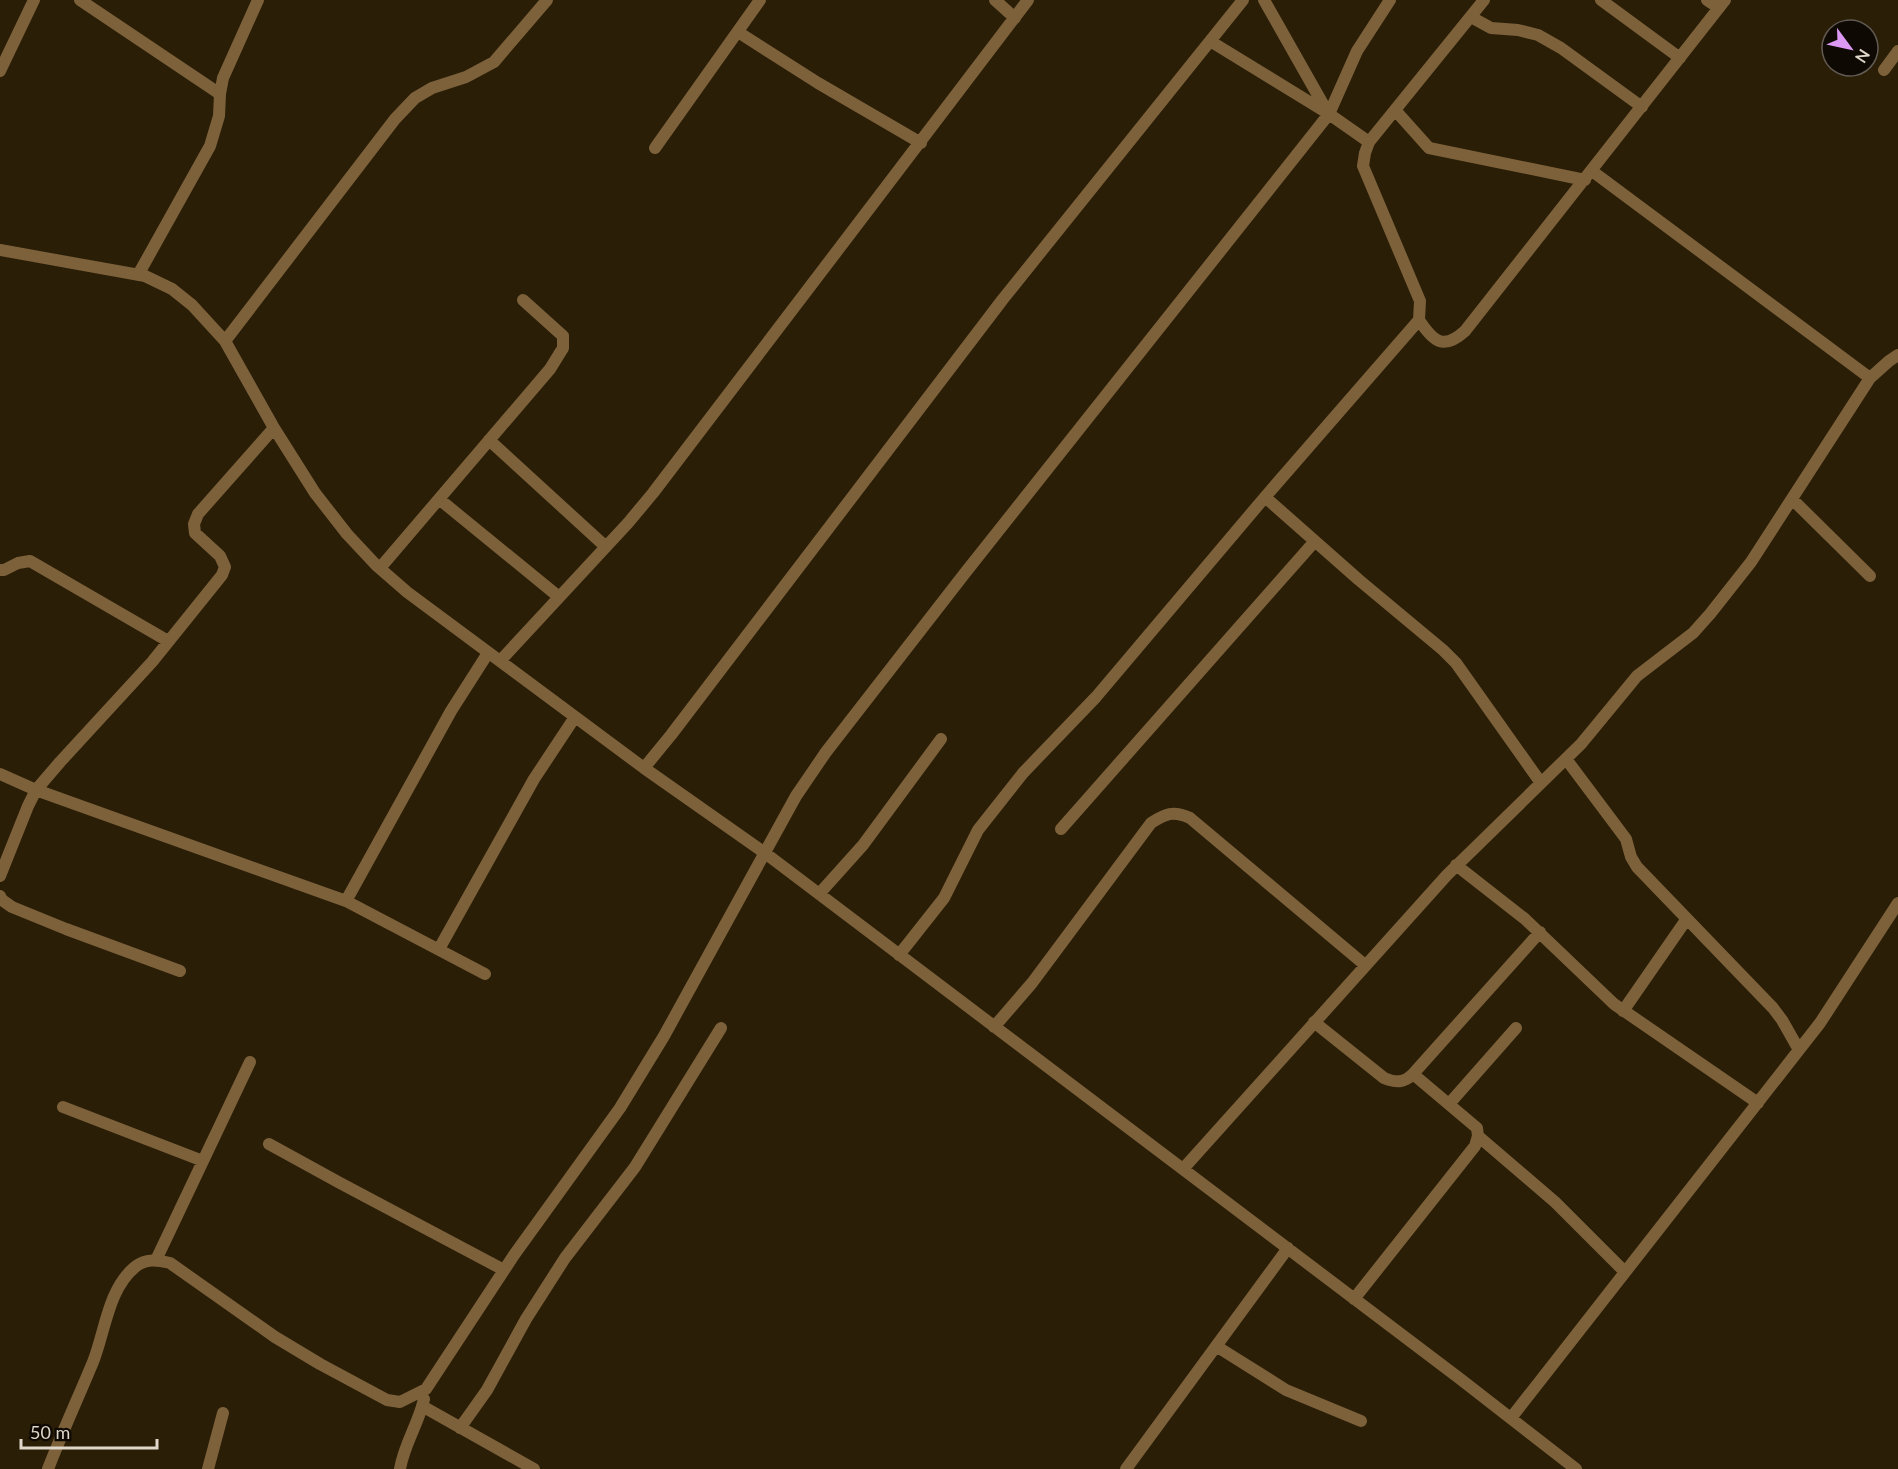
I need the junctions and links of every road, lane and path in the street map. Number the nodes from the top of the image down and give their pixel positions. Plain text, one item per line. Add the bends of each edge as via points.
1 (34, 0) edge
2 (80, 0) edge
3 (258, 0) edge
4 (547, 0) edge
5 (760, 0) edge
6 (995, 0) edge
7 (1028, 0) edge
8 (1243, 0) edge
9 (1264, 0) edge
10 (1390, 0) edge
11 (1484, 0) edge
12 (1601, 0) edge
13 (1707, 0) edge
14 (1722, 4) edge
15 (1471, 17) junction
16 (1016, 18) junction
17 (738, 32) junction
18 (1210, 41) junction
19 (1898, 51) edge
20 (1680, 58) junction
21 (1884, 70) dead end
22 (0, 71) edge
23 (220, 94) junction
24 (1642, 107) junction
25 (1395, 110) junction
26 (1329, 114) junction
27 (1369, 142) junction
28 (921, 143) junction
29 (655, 148) dead end
30 (1589, 176) junction
31 (0, 250) edge
32 (138, 275) junction
33 (523, 300) dead end
34 (1419, 320) junction
35 (225, 341) junction
36 (1898, 355) edge
37 (1870, 378) junction
38 (274, 428) junction
39 (489, 440) junction
40 (1265, 497) junction
41 (1792, 498) junction
42 (439, 499) junction
43 (1315, 541) junction
44 (606, 547) junction
45 (380, 568) junction
46 (0, 570) edge
47 (1870, 576) dead end
48 (560, 597) junction
49 (168, 641) junction
50 (489, 652) junction
51 (500, 661) junction
52 (575, 717) junction
53 (941, 739) dead end
54 (1566, 759) junction
55 (644, 768) junction
56 (0, 774) edge
57 (1541, 783) junction
58 (36, 790) junction
59 (1061, 829) dead end
60 (765, 854) junction
61 (1456, 866) junction
62 (0, 876) edge
63 (819, 894) junction
64 (0, 896) edge
65 (346, 901) junction
66 (1898, 903) edge
67 (1686, 920) junction
68 (1540, 932) junction
69 (439, 949) junction
70 (899, 955) junction
71 (1365, 965) junction
72 (180, 971) dead end
73 (485, 974) dead end
74 (1623, 1011) junction
75 (1314, 1022) junction
76 (994, 1027) junction
77 (721, 1028) dead end
78 (1516, 1028) dead end
79 (1799, 1050) junction
80 (250, 1062) dead end
81 (1413, 1074) junction
82 (1758, 1103) junction
83 (1449, 1104) junction
84 (63, 1107) dead end
85 (1478, 1136) junction
86 (269, 1144) dead end
87 (203, 1161) junction
88 (1183, 1169) junction
89 (1288, 1248) junction
90 (156, 1260) junction
91 (504, 1270) junction
92 (1625, 1272) junction
93 (1354, 1299) junction
94 (1216, 1346) junction
95 (426, 1389) junction
96 (422, 1406) junction
97 (223, 1413) dead end
98 (1510, 1418) junction
99 (1360, 1421) dead end
100 (460, 1428) junction
101 (48, 1469) edge
102 (208, 1469) edge
103 (400, 1469) edge
104 (534, 1469) edge
105 (1126, 1469) edge
106 (1575, 1469) edge

1 - 22 street
2 - 23 street
3 - 23 street via 223,78
4 - 35 street via 494,62 466,77 432,88 395,119
5 - 17 street
6 - 16 street
7 - 16 street
8 - 18 street
9 - 26 street
10 - 26 street via 1358,51
11 - 15 street
12 - 20 street
13 - 14 street
14 - 20 street
15 - 24 street via 1491,28 1538,35
15 - 25 street
16 - 28 street
17 - 28 street
17 - 29 street
18 - 26 street
18 - 55 street via 1004,299
19 - 21 street
20 - 24 street
23 - 32 street via 219,116 210,146
24 - 30 street
25 - 27 street
25 - 30 street via 1428,148
26 - 27 street
26 - 60 street via 826,752 796,796
27 - 34 street via 1363,166 1420,302
28 - 44 street via 653,493
30 - 34 street via 1465,332 1446,343 1435,340
30 - 37 street
31 - 32 street
32 - 35 street via 172,289 192,304
33 - 39 street via 563,336 563,348 550,369
34 - 40 street
35 - 38 street
36 - 37 street
37 - 41 street
38 - 45 street via 322,501
38 - 49 street via 198,514 195,533 220,556 225,567
39 - 42 street
39 - 44 street
40 - 43 street
40 - 70 street via 1096,697 1005,794 978,830 944,898
41 - 47 street
41 - 54 street via 1710,614 1693,633 1637,676
42 - 45 street
42 - 48 street
43 - 57 street via 1456,663
43 - 59 street
44 - 48 street
45 - 50 street
46 - 49 street via 30,561
48 - 51 street
49 - 58 street
50 - 51 street
50 - 65 street via 451,711
51 - 52 street
52 - 55 street
52 - 69 street via 534,779
53 - 63 street via 863,845
54 - 57 street
54 - 67 street via 1626,838 1637,867
55 - 60 street
56 - 58 street
57 - 61 street
58 - 62 street
58 - 65 street
60 - 63 street
60 - 91 street via 620,1108
61 - 68 street
61 - 71 street
63 - 70 street
64 - 72 street via 12,907
65 - 69 street
66 - 79 street
67 - 74 street
67 - 79 street via 1773,1008
68 - 74 street
68 - 81 street
69 - 73 street
70 - 76 street
71 - 75 street
71 - 76 street via 1190,818 1172,813 1150,823 1032,983
74 - 82 street
75 - 81 street via 1384,1078 1401,1082
75 - 88 street
76 - 88 street
77 - 100 street via 635,1167 564,1258 487,1390
78 - 83 street
79 - 82 street
80 - 87 street
81 - 83 street
82 - 92 street
83 - 85 street via 1477,1128
84 - 87 street
85 - 92 street via 1555,1202
85 - 93 street via 1475,1146
86 - 91 street
87 - 90 street
88 - 89 street
89 - 93 street
89 - 94 street
90 - 95 street via 170,1263 275,1337 387,1400 400,1402
90 - 101 street via 144,1261 124,1278
91 - 95 street
92 - 98 street
93 - 98 street
94 - 99 street via 1286,1390
94 - 105 street
95 - 96 street
96 - 100 street
96 - 103 street
97 - 102 street
98 - 106 street
100 - 104 street

